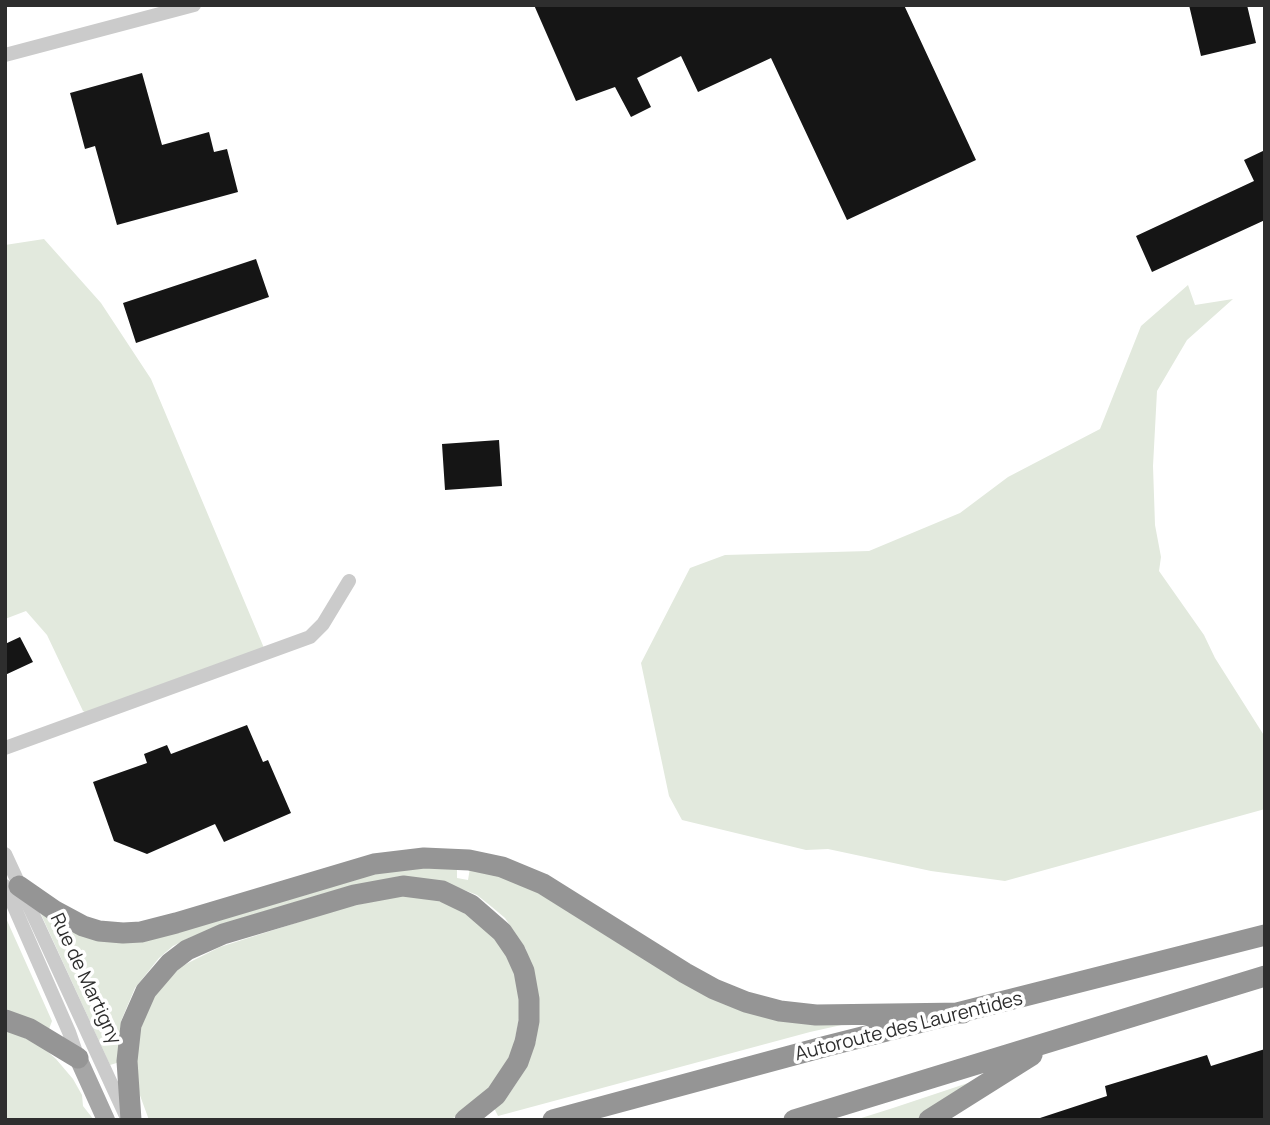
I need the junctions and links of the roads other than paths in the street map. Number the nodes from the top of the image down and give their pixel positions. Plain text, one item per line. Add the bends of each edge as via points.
1 (194, 5) edge
2 (5, 55) edge
3 (349, 581) dead end
4 (5, 748) edge
5 (5, 854) edge
6 (12, 886) edge
7 (1265, 935) edge
8 (1265, 976) edge
9 (963, 1013) junction
10 (5, 1020) edge
11 (1061, 1037) junction
12 (78, 1058) junction
13 (106, 1120) edge
14 (129, 1120) edge
15 (465, 1120) edge
16 (553, 1120) edge
17 (794, 1120) edge
18 (929, 1120) edge

1 - 2 street
3 - 4 street via 310,637
5 - 6 street, Rue de Martigny
6 - 9 highway via 83,926 123,933 164,926 374,864 424,858 480,862 543,884 685,973 746,1002 816,1015
6 - 12 street, Rue de Martigny
6 - 14 street, Rue de Martigny
7 - 9 highway, Autoroute des Laurentides
8 - 11 highway
9 - 16 highway, Autoroute des Laurentides
10 - 12 highway via 30,1028
11 - 17 highway
11 - 18 highway
12 - 13 main road, Rue de Martigny
14 - 15 highway via 131,1025 146,991 170,963 223,934 354,895 403,886 442,891 471,905 502,932 524,971 529,1011 518,1062 496,1095

